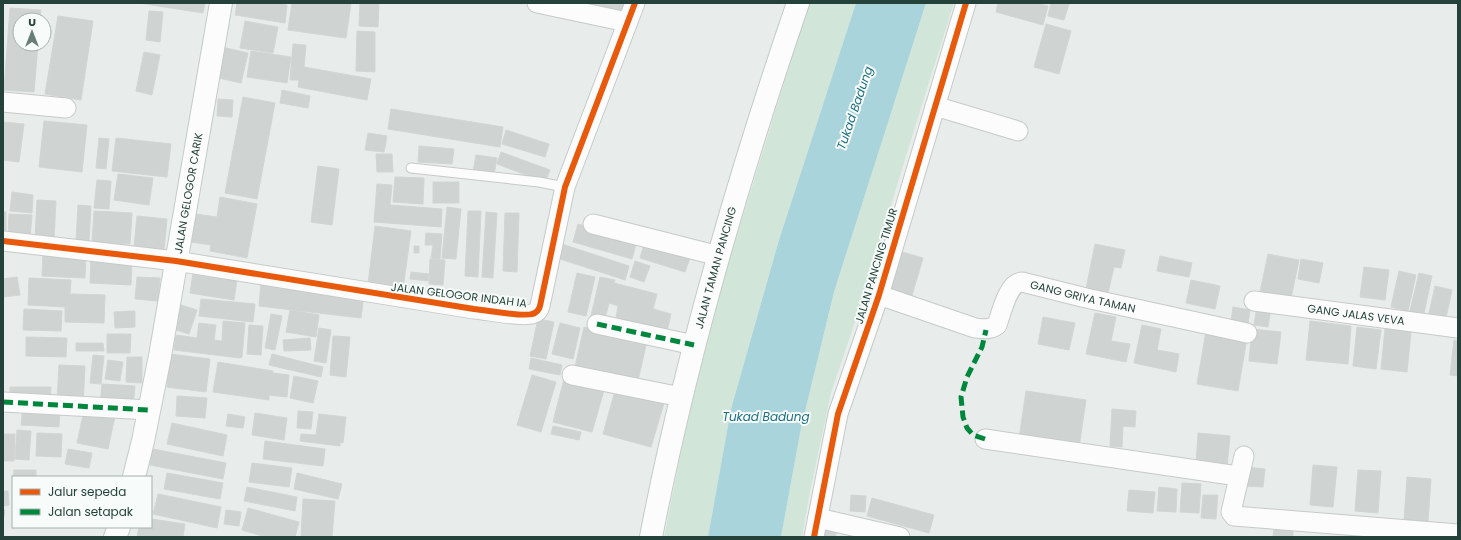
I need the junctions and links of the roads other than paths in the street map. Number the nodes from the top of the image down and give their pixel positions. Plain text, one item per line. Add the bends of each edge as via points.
1 (221, 3) edge
2 (537, 3) edge
3 (635, 3) edge
4 (798, 3) edge
5 (966, 3) edge
6 (627, 22) junction
7 (3, 102) edge
8 (935, 106) junction
9 (66, 108) dead end
10 (1018, 131) dead end
11 (411, 168) dead end
12 (565, 186) junction
13 (593, 224) dead end
14 (3, 241) edge
15 (719, 256) junction
16 (176, 261) junction
17 (879, 295) junction
18 (1254, 301) dead end
19 (597, 324) dead end
20 (1458, 328) edge
21 (1247, 333) dead end
22 (694, 345) junction
23 (572, 374) dead end
24 (681, 397) junction
25 (3, 402) edge
26 (149, 410) junction
27 (986, 439) dead end
28 (1244, 456) dead end
29 (134, 476) edge
30 (1238, 476) junction
31 (818, 518) junction
32 (1458, 534) edge
33 (652, 537) edge
34 (814, 537) edge
35 (900, 537) edge

1 - 16 street, JALAN GELOGOR CARIK
2 - 6 street
3 - 6 street, JALAN GELOGOR INDAH IA
4 - 15 street, JALAN TAMAN PANCING via 772,79
5 - 8 street, JALAN PANCING TIMUR
6 - 12 street, JALAN GELOGOR INDAH IA
7 - 9 street
8 - 10 street
8 - 17 street, JALAN PANCING TIMUR
11 - 12 lane
12 - 16 street, JALAN GELOGOR INDAH IA via 540,306 536,312 530,314 474,309
13 - 15 street
14 - 16 street, JALAN GELOGOR INDAH IA
15 - 22 street, JALAN TAMAN PANCING
16 - 26 street, JALAN GELOGOR CARIK
17 - 21 street, GANG GRIYA TAMAN via 986,330 997,325 1011,289 1015,284 1022,282
17 - 31 street, JALAN PANCING TIMUR via 838,414
18 - 20 street, GANG JALAS VEVA
19 - 22 street
22 - 24 street, JALAN TAMAN PANCING
23 - 24 street
24 - 33 street, JALAN TAMAN PANCING
25 - 26 street
26 - 29 street, JALAN GELOGOR CARIK
27 - 30 street
28 - 30 street
30 - 32 street via 1231,512 1234,516
31 - 34 street, JALAN PANCING TIMUR
31 - 35 street

